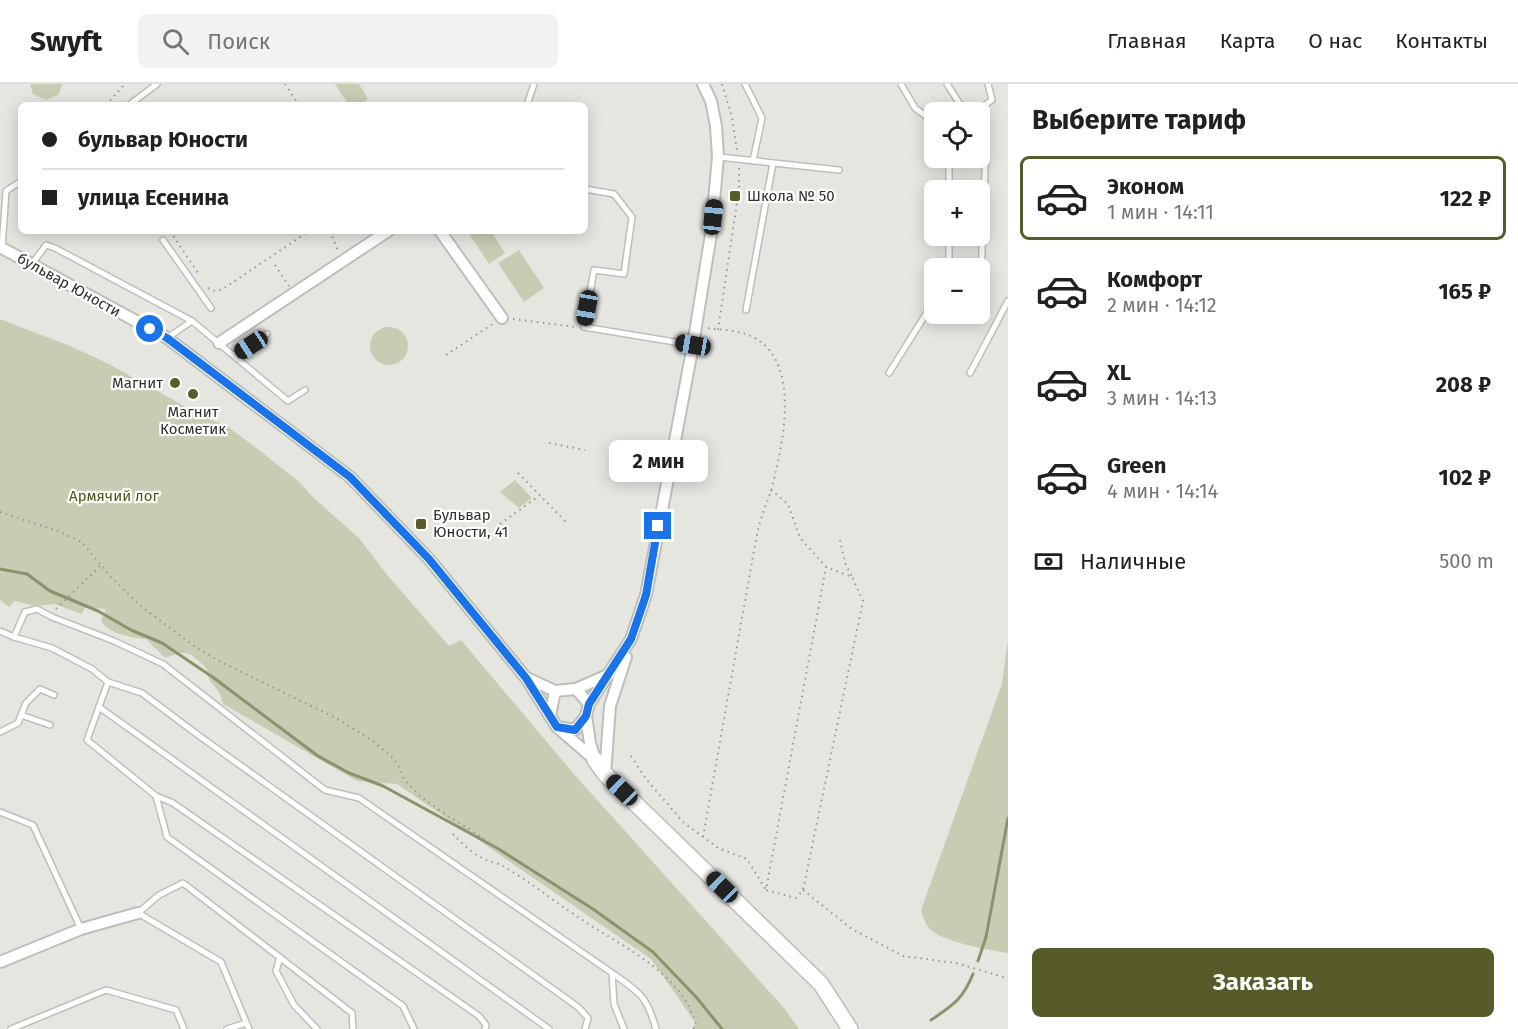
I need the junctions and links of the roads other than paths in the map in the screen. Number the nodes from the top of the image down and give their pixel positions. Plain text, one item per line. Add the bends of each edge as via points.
1 (158, 84) edge
2 (534, 84) edge
3 (704, 84) edge
4 (745, 84) edge
5 (900, 84) edge
6 (947, 84) edge
7 (988, 84) edge
8 (133, 102) edge
9 (528, 102) edge
10 (959, 102) edge
11 (989, 102) edge
12 (924, 115) edge
13 (718, 157) junction
14 (753, 161) junction
15 (773, 163) junction
16 (985, 168) edge
17 (839, 170) dead end
18 (18, 183) edge
19 (588, 190) edge
20 (384, 234) edge
21 (442, 234) edge
22 (163, 240) dead end
23 (1, 248) edge
24 (982, 258) edge
25 (32, 264) junction
26 (1008, 301) edge
27 (211, 308) dead end
28 (746, 310) dead end
29 (924, 317) edge
30 (502, 318) road end
31 (192, 321) junction
32 (267, 334) dead end
33 (167, 338) junction
34 (219, 343) junction
35 (693, 345) junction
36 (234, 355) junction
37 (889, 373) dead end
38 (970, 373) dead end
39 (305, 390) dead end
40 (0, 631) edge
41 (14, 637) junction
42 (631, 639) junction
43 (610, 674) junction
44 (526, 678) junction
45 (108, 682) junction
46 (576, 689) junction
47 (555, 691) junction
48 (54, 695) dead end
49 (589, 704) junction
50 (99, 707) junction
51 (21, 715) junction
52 (550, 716) junction
53 (586, 716) junction
54 (50, 725) dead end
55 (557, 727) junction
56 (0, 732) edge
57 (595, 760) junction
58 (606, 774) junction
59 (156, 796) junction
60 (0, 812) edge
61 (138, 913) junction
62 (81, 929) junction
63 (280, 957) junction
64 (0, 962) edge
65 (612, 974) junction
66 (247, 1026) edge
67 (11, 1029) edge
68 (184, 1029) edge
69 (227, 1029) edge
70 (317, 1029) edge
71 (353, 1029) edge
72 (414, 1029) edge
73 (485, 1029) edge
74 (549, 1029) edge
75 (585, 1029) edge
76 (624, 1029) edge
77 (656, 1029) edge
78 (850, 1029) edge

1 - 8 lane
2 - 9 lane
3 - 13 street via 716,126
4 - 14 lane via 762,118
5 - 12 lane
6 - 10 lane
7 - 11 lane
13 - 14 lane
13 - 35 street via 711,234
14 - 15 lane
15 - 17 lane
15 - 28 lane
16 - 24 lane
18 - 23 lane via 6,191
19 - 35 lane via 614,194 632,217 624,274 594,270 584,327
20 - 34 street
21 - 30 street
22 - 27 lane
23 - 25 street, бульвар Юности
25 - 31 lane via 46,245 55,248
25 - 33 street, бульвар Юности
26 - 38 lane
29 - 37 lane
31 - 33 lane
31 - 34 lane
32 - 36 lane
33 - 44 street, бульвар Юности via 350,477 429,559
34 - 36 lane
35 - 42 street via 646,595
36 - 39 lane via 288,401
40 - 41 lane
41 - 45 lane via 52,648
41 - 65 lane via 26,612 37,609 163,664 325,790 359,798
42 - 43 street
42 - 58 street via 610,706
43 - 46 street
43 - 49 street
44 - 47 street
44 - 52 street, бульвар Юности
45 - 50 lane
45 - 75 lane via 142,693 578,1006 588,1018
46 - 47 street
46 - 49 street
47 - 52 street
48 - 51 lane via 40,689 26,703
49 - 53 street
50 - 59 lane via 87,740
50 - 74 lane
51 - 54 lane
51 - 56 lane via 18,723
52 - 55 street
53 - 55 street via 575,730
53 - 57 street
55 - 57 street
57 - 58 street
58 - 78 street via 821,984
59 - 72 lane via 167,837 403,1006
59 - 73 lane via 173,803 479,1016
60 - 62 lane via 33,825
61 - 62 street
61 - 63 lane via 159,895 183,883
61 - 66 lane via 220,962
62 - 64 street
63 - 70 lane via 276,971 294,1005
63 - 71 lane via 352,1013
65 - 76 lane via 614,1004
65 - 77 lane via 640,993
66 - 69 lane
67 - 68 lane via 106,990 176,1010

